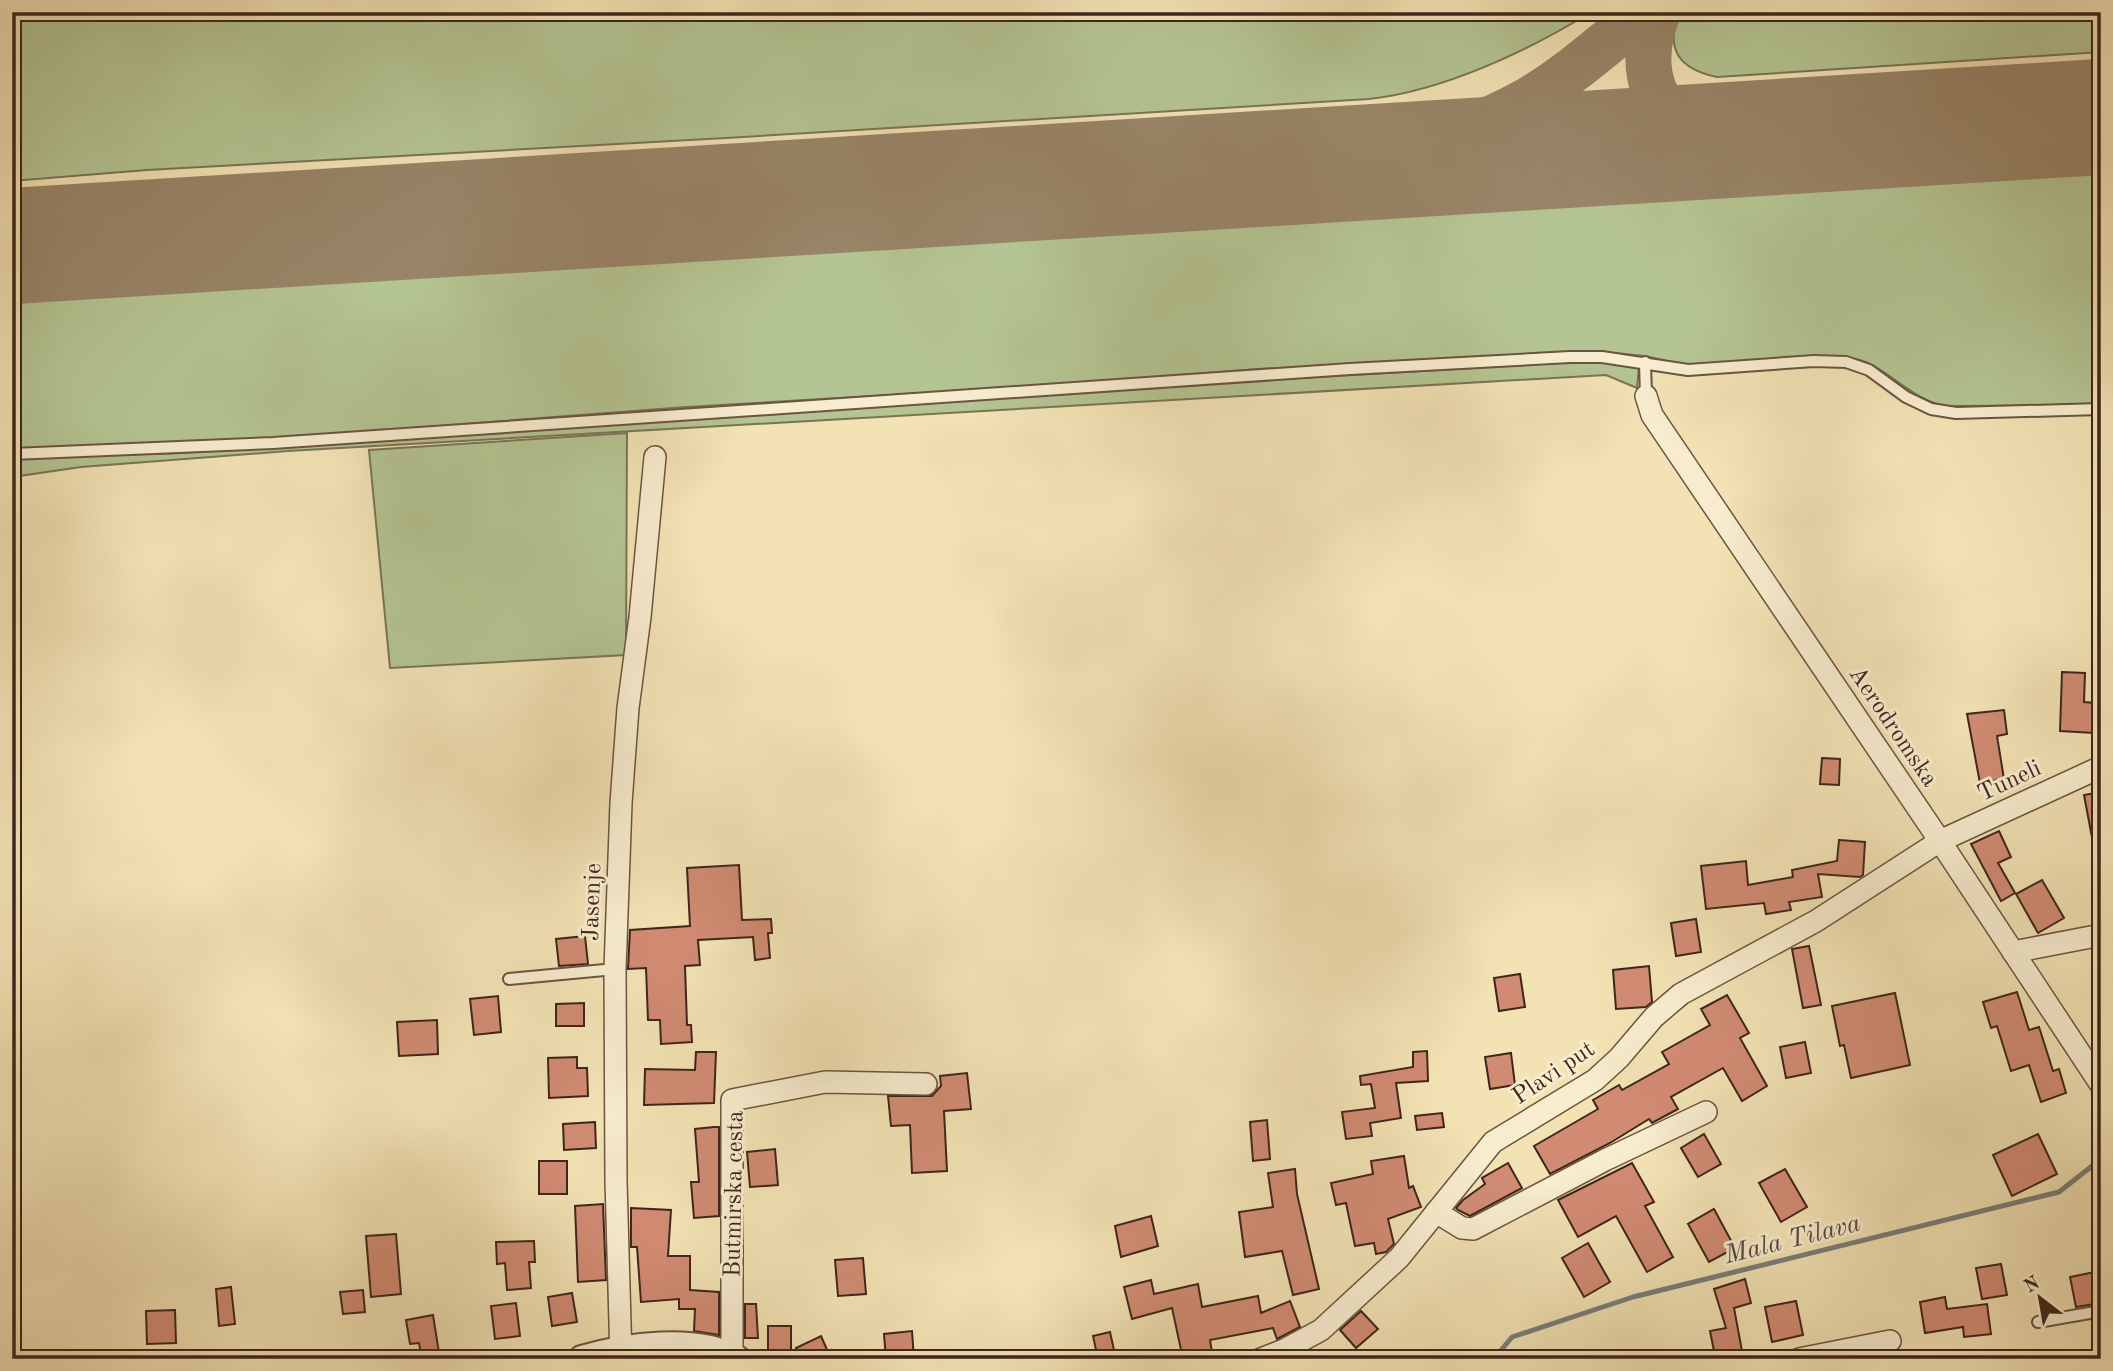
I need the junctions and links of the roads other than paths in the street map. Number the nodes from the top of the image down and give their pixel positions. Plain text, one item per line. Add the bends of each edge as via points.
1 (1645, 362) junction
2 (1646, 396) joint
3 (2101, 409) edge
4 (12, 454) edge
5 (655, 457) dead end
6 (2101, 767) edge
7 (1940, 841) junction
8 (2101, 935) edge
9 (2013, 952) junction
10 (615, 969) junction
11 (509, 979) dead end
12 (926, 1084) dead end
13 (2101, 1086) edge
14 (1706, 1112) dead end
15 (1436, 1212) junction
16 (2101, 1311) edge
17 (2038, 1322) dead end
18 (1890, 1341) dead end
19 (1284, 1354) edge
20 (620, 1355) edge
21 (734, 1357) edge
22 (582, 1359) edge
23 (1261, 1359) edge
24 (1799, 1359) edge

1 - 2 lane
1 - 3 lane via 1688,370 1846,362 1869,370 1931,409 1956,413
1 - 4 lane via 1570,357 1363,368 273,443
2 - 7 street, Aerodromska via 1652,415
5 - 10 street, Jasenje via 628,708
6 - 7 street, Tuneli
7 - 9 street, Aerodromska
7 - 15 street, Plavi put via 1816,921 1681,994 1595,1080 1493,1142
8 - 9 street
9 - 13 street, Aerodromska
10 - 11 lane
10 - 20 street, Jasenje
12 - 21 street, Butmirska cesta via 825,1082 732,1100
14 - 15 street via 1479,1227 1462,1228
15 - 19 street, Plavi put via 1399,1258 1321,1330
16 - 17 lane
18 - 24 street
19 - 23 street, Plavi put
20 - 21 street, Butmirska cesta via 680,1344 708,1347
20 - 22 street, Butmirska cesta

